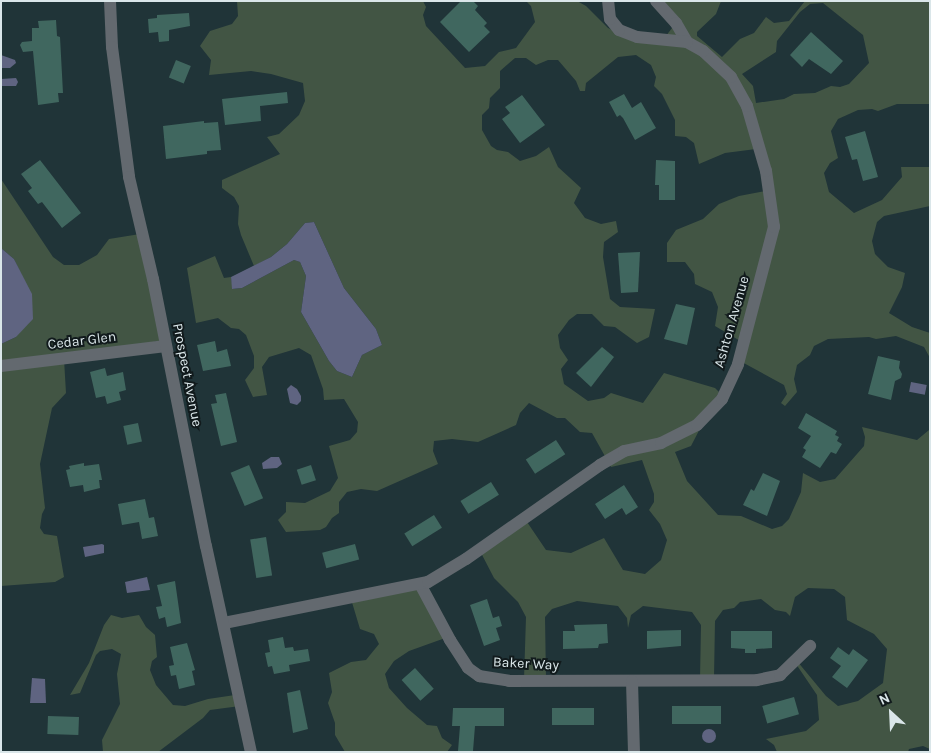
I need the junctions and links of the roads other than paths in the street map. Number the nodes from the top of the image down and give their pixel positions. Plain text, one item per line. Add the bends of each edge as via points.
1 (110, 1) edge
2 (608, 1) edge
3 (656, 1) edge
4 (688, 42) junction
5 (166, 346) junction
6 (1, 366) edge
7 (420, 584) junction
8 (224, 623) junction
9 (810, 646) dead end
10 (632, 681) junction
11 (251, 752) edge
12 (634, 752) edge

1 - 5 street, Prospect Avenue via 112,47 129,177
2 - 4 street, Ashton Avenue via 610,19 619,30 637,37
3 - 4 street, Ashton Avenue
4 - 7 street, Ashton Avenue via 731,77 747,106 766,171 774,227 738,364 722,399 697,425 661,443 624,450 466,559
5 - 6 street, Cedar Glen
5 - 8 street, Prospect Avenue
7 - 8 street
7 - 10 street, Baker Way via 450,640 468,668 479,676 509,681
8 - 11 street, Prospect Avenue
9 - 10 street, Baker Way via 780,676 757,680
10 - 12 street

